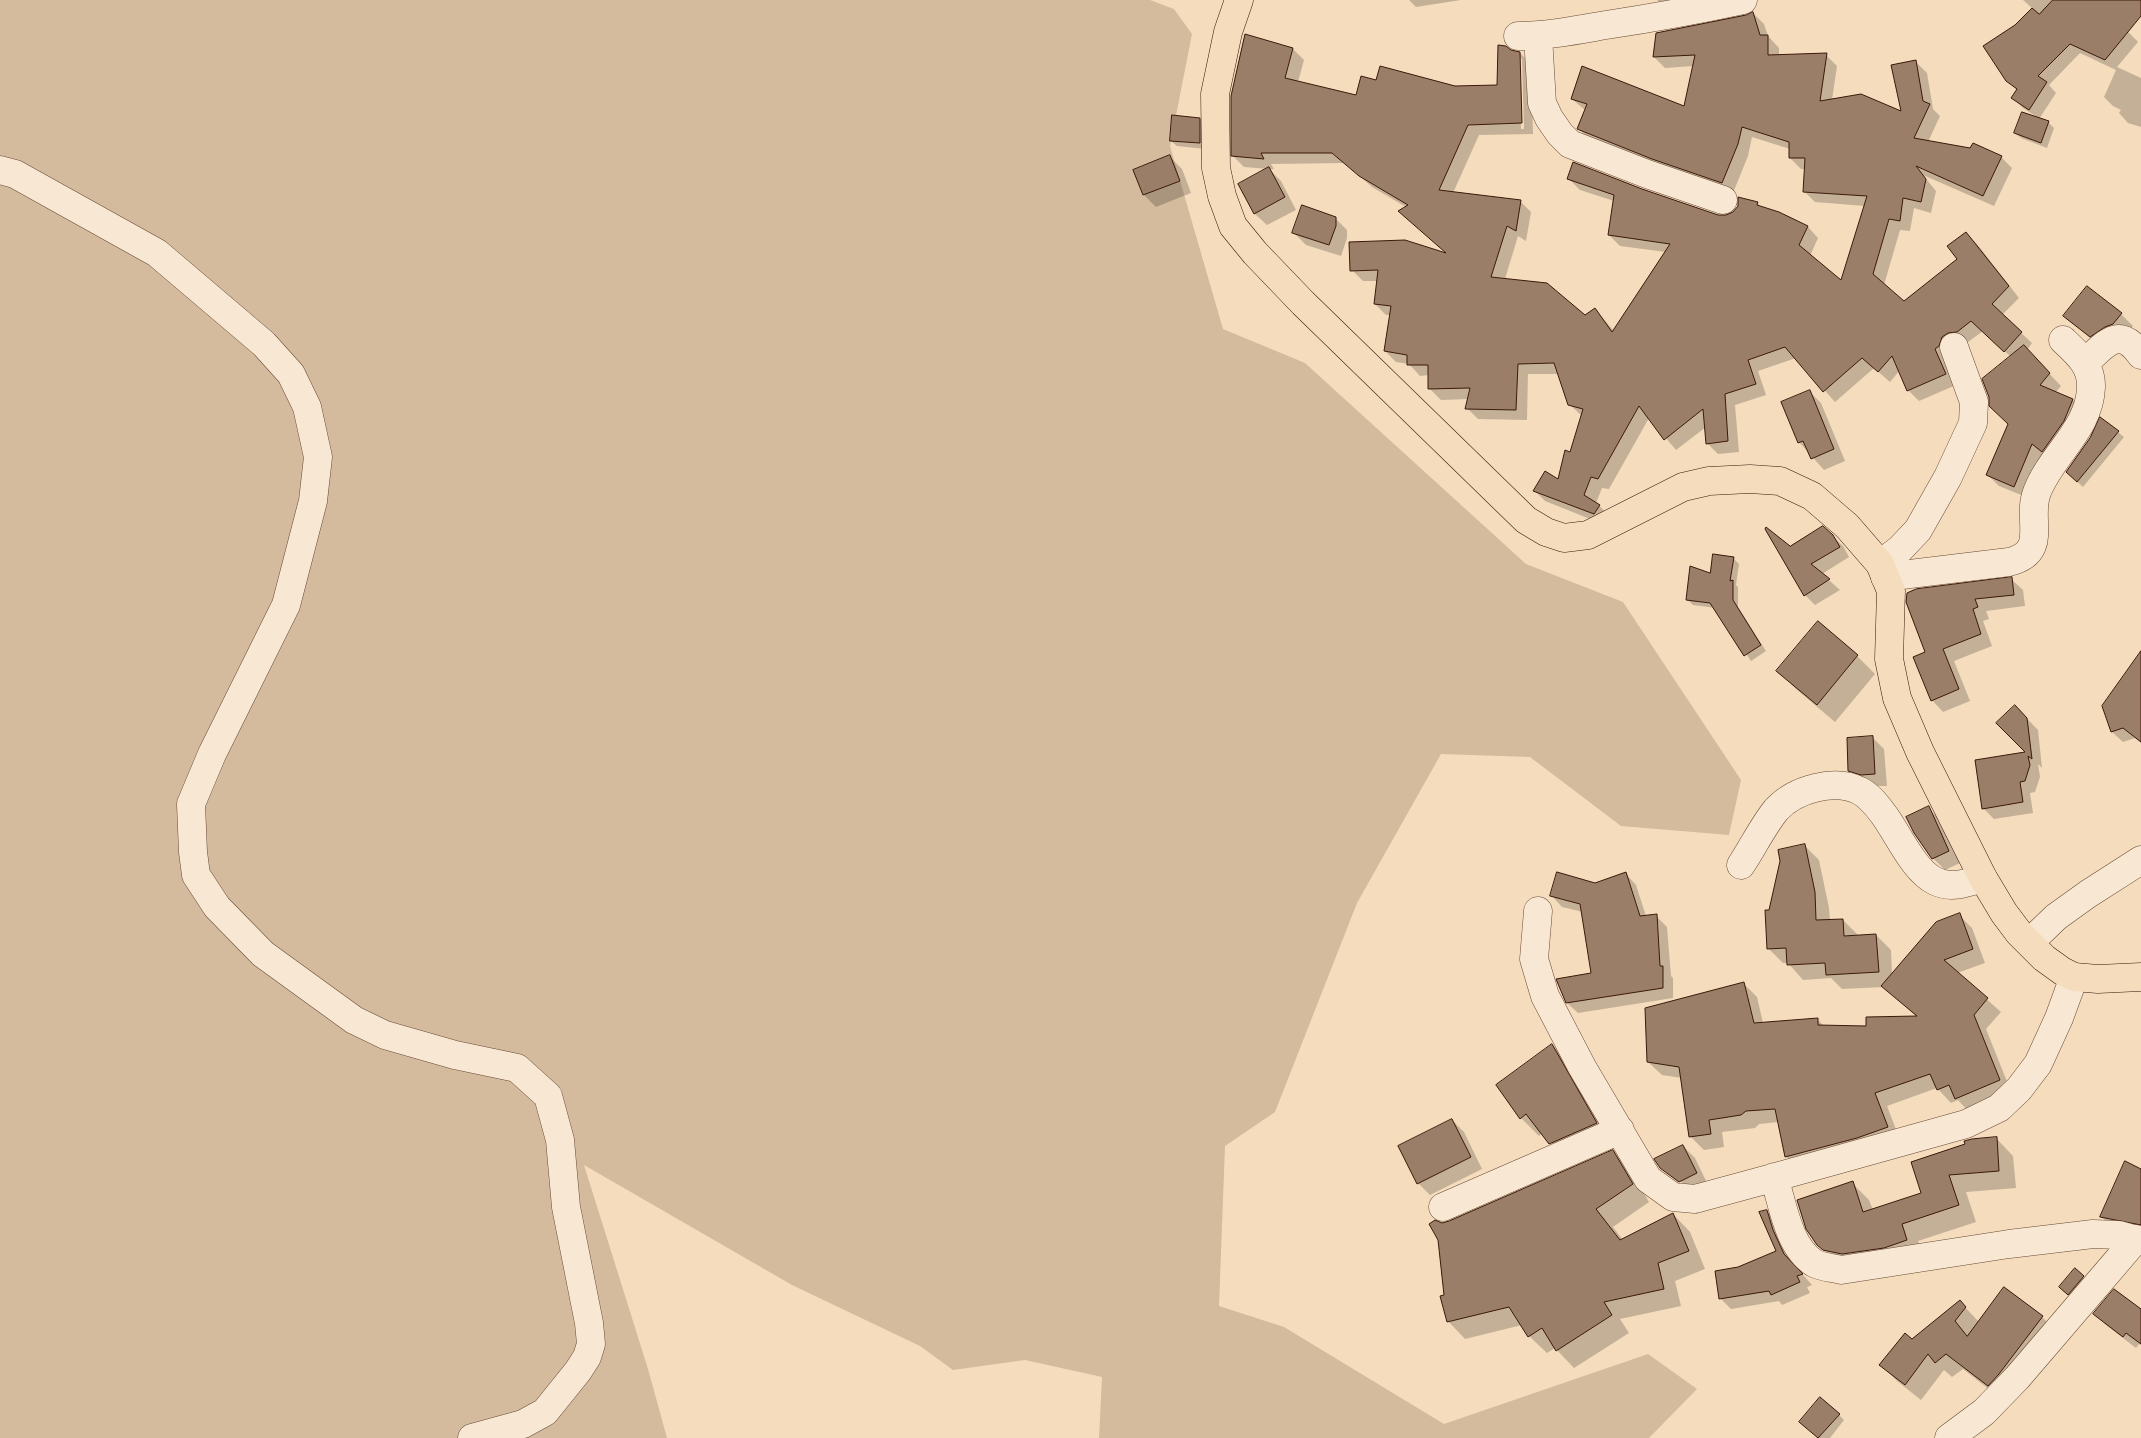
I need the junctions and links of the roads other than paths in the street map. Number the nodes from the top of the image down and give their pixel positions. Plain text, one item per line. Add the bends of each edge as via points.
1 (1239, 0) edge
2 (1743, 0) edge
3 (0, 170) edge
4 (1723, 200) dead end
5 (2063, 340) dead end
6 (1954, 347) dead end
7 (2141, 356) edge
8 (2086, 363) junction
9 (1883, 570) junction
10 (2141, 860) edge
11 (1741, 864) dead end
12 (1983, 878) junction
13 (1538, 911) dead end
14 (2030, 942) junction
15 (2074, 977) junction
16 (2141, 977) edge
17 (1620, 1130) junction
18 (1774, 1177) junction
19 (1442, 1207) dead end
20 (2138, 1240) edge
21 (472, 1438) edge
22 (1949, 1438) edge

1 - 9 main road via 1228,32 1215,94 1216,168 1233,226 1303,303 1526,520 1564,538 1588,535 1683,487 1709,481 1750,479 1780,482 1812,496 1847,526
2 - 4 street via 1695,11 1528,36 1542,104 1570,144
3 - 21 street via 15,174 157,253 264,344 291,374 308,406 318,457 313,501 286,605 212,754 191,804 196,875 217,907 263,954 354,1020 385,1036 517,1068 548,1096 560,1140 566,1208 591,1344 578,1371 545,1412 523,1424
5 - 8 street
6 - 9 street via 1974,402 1973,423 1918,530
7 - 8 street via 2128,341 2114,339
8 - 9 street via 2090,375 2090,402 2069,442 2037,490 2033,507 2035,537 2026,554 2009,562
9 - 12 main road via 1890,591 1889,659 1897,698 1920,752
10 - 14 street via 2056,917
11 - 12 street via 1777,810 1795,796 1817,787 1843,786 1860,791 1872,801 1924,873 1934,880 1956,885
12 - 14 main road via 2004,913
13 - 17 street via 1534,959 1545,996
14 - 15 main road via 2044,958
15 - 16 main road
15 - 18 street via 2038,1064 1999,1108 1966,1124
17 - 18 street via 1648,1179 1673,1197 1695,1199
17 - 19 street
18 - 20 street via 1793,1237 1804,1255 1816,1264 1840,1270 2093,1234
20 - 22 street via 2017,1378 1984,1412

